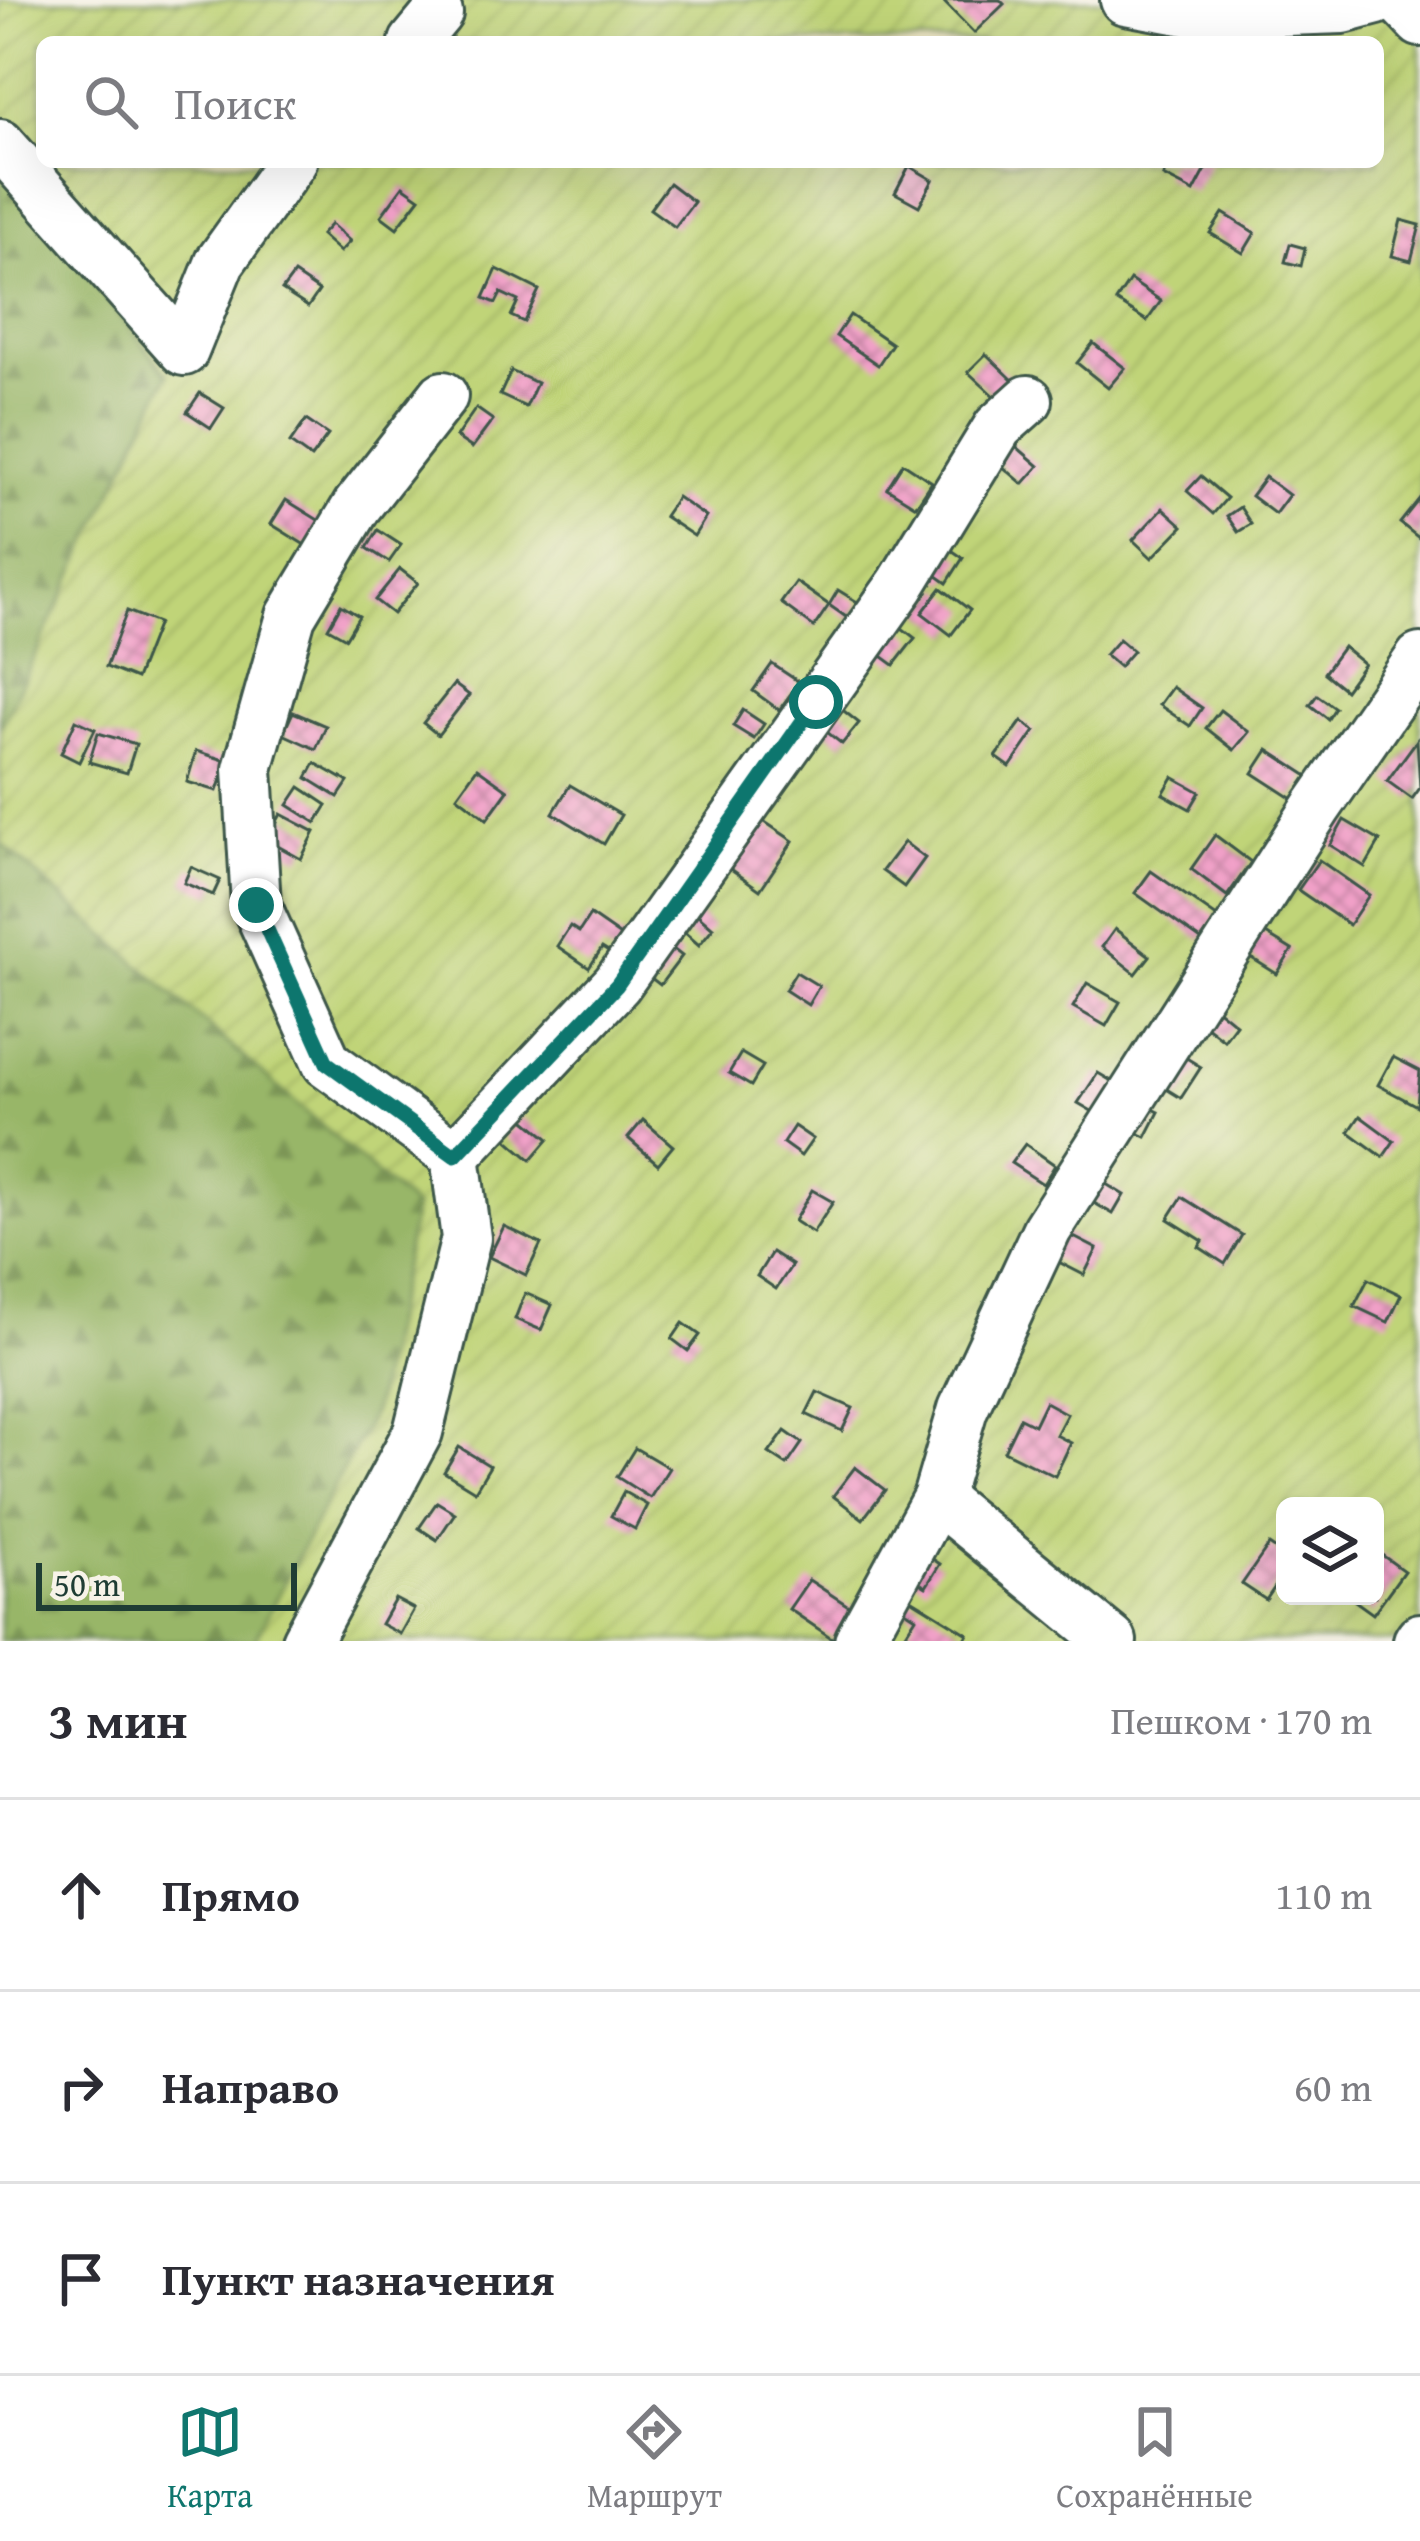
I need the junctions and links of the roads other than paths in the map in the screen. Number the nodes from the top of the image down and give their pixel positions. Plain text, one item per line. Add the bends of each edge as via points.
1 (1125, 0) edge
2 (1377, 0) edge
3 (1399, 0) edge
4 (1420, 22) edge
5 (0, 144) edge
6 (288, 168) edge
7 (443, 395) dead end
8 (1028, 400) dead end
9 (1420, 658) edge
10 (455, 1156) junction
11 (937, 1498) junction
12 (306, 1641) edge
13 (860, 1641) edge
14 (1112, 1641) edge

1 - 2 lane via 1202,14 1343,9
3 - 4 lane
5 - 6 lane via 184,352 220,262
7 - 10 lane via 358,506 291,616 248,769 256,905 327,1063
8 - 10 lane via 998,427 901,585 617,985
9 - 11 lane via 1047,1228 963,1409
10 - 12 lane via 466,1238 418,1432
11 - 13 lane
11 - 14 lane

